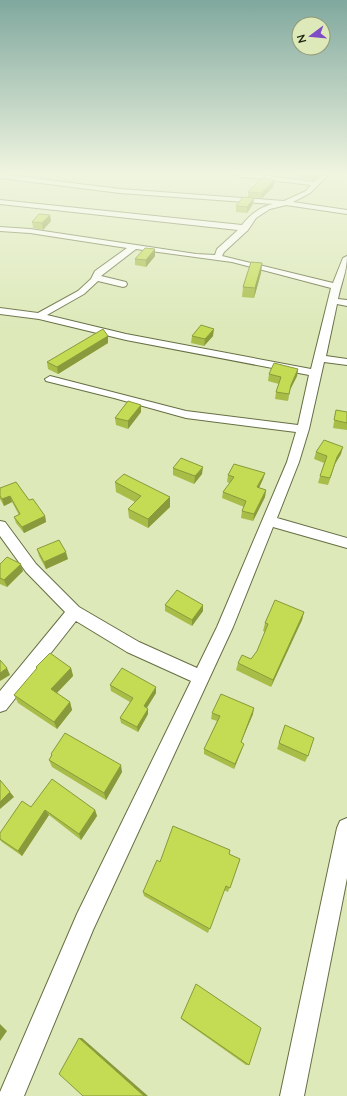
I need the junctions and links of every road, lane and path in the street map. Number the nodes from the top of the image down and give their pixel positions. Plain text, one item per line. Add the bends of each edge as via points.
1 (218, 225) edge
2 (247, 225) edge
3 (245, 228) junction
4 (0, 229) edge
5 (134, 247) junction
6 (218, 257) junction
7 (347, 258) edge
8 (96, 278) junction
9 (123, 284) dead end
10 (338, 297) edge
11 (0, 311) edge
12 (39, 316) junction
13 (347, 362) edge
14 (317, 365) junction
15 (50, 379) dead end
16 (303, 428) junction
17 (269, 521) junction
18 (0, 526) edge
19 (347, 543) edge
20 (74, 612) junction
21 (201, 678) junction
22 (0, 704) edge
23 (347, 828) edge
24 (11, 1096) edge
25 (292, 1096) edge

1 - 3 street
2 - 3 street
3 - 6 street via 220,251
4 - 5 street
5 - 6 street
5 - 8 street via 98,273
6 - 10 street via 258,265 314,282
7 - 10 street
8 - 9 street
8 - 12 street via 85,290
10 - 14 street
11 - 12 street
12 - 14 street via 126,337
13 - 14 street
14 - 16 street
15 - 16 street via 186,414
16 - 17 street via 293,462
17 - 19 street
17 - 21 street
18 - 20 street via 31,568
20 - 21 street via 133,647
20 - 22 street
21 - 24 street via 85,922
23 - 25 street

